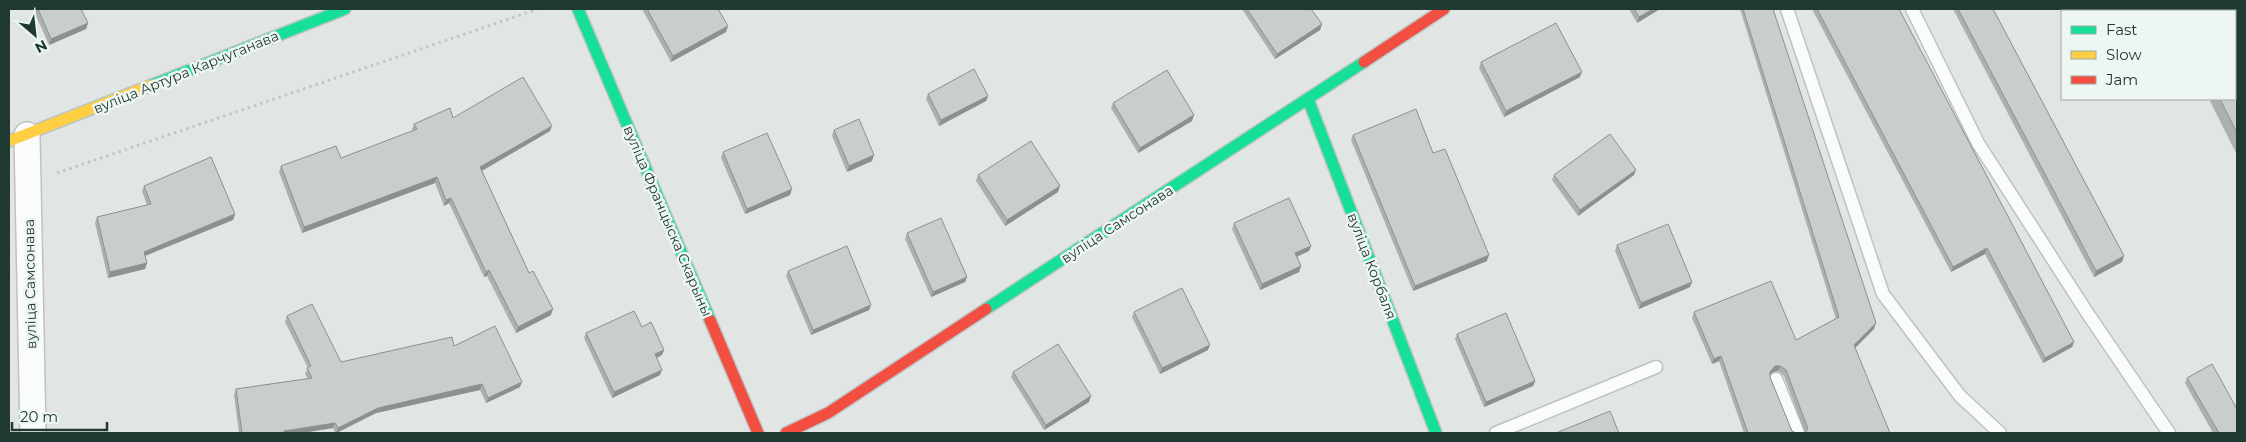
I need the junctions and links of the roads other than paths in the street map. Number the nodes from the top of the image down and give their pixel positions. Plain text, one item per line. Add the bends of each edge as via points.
1 (345, 9) edge
2 (578, 9) edge
3 (1444, 9) edge
4 (1787, 9) edge
5 (1912, 9) edge
6 (1308, 99) junction
7 (18, 138) edge
8 (1656, 368) dead end
9 (1776, 379) dead end
10 (33, 433) edge
11 (758, 433) edge
12 (786, 433) edge
13 (1436, 433) edge
14 (1496, 433) edge
15 (1798, 433) edge
16 (2000, 433) edge
17 (2168, 433) edge

1 - 7 street, вуліца Артура Карчуганава
2 - 11 street, вуліца Францыска Скарыны
3 - 6 street, вуліца Самсонава
4 - 16 lane via 1884,294 1960,396
5 - 17 lane via 1978,142
6 - 12 street, вуліца Самсонава via 828,414
6 - 13 street, вуліца Корбаля
7 - 10 street, вуліца Самсонава via 28,183
8 - 14 lane
9 - 15 lane

